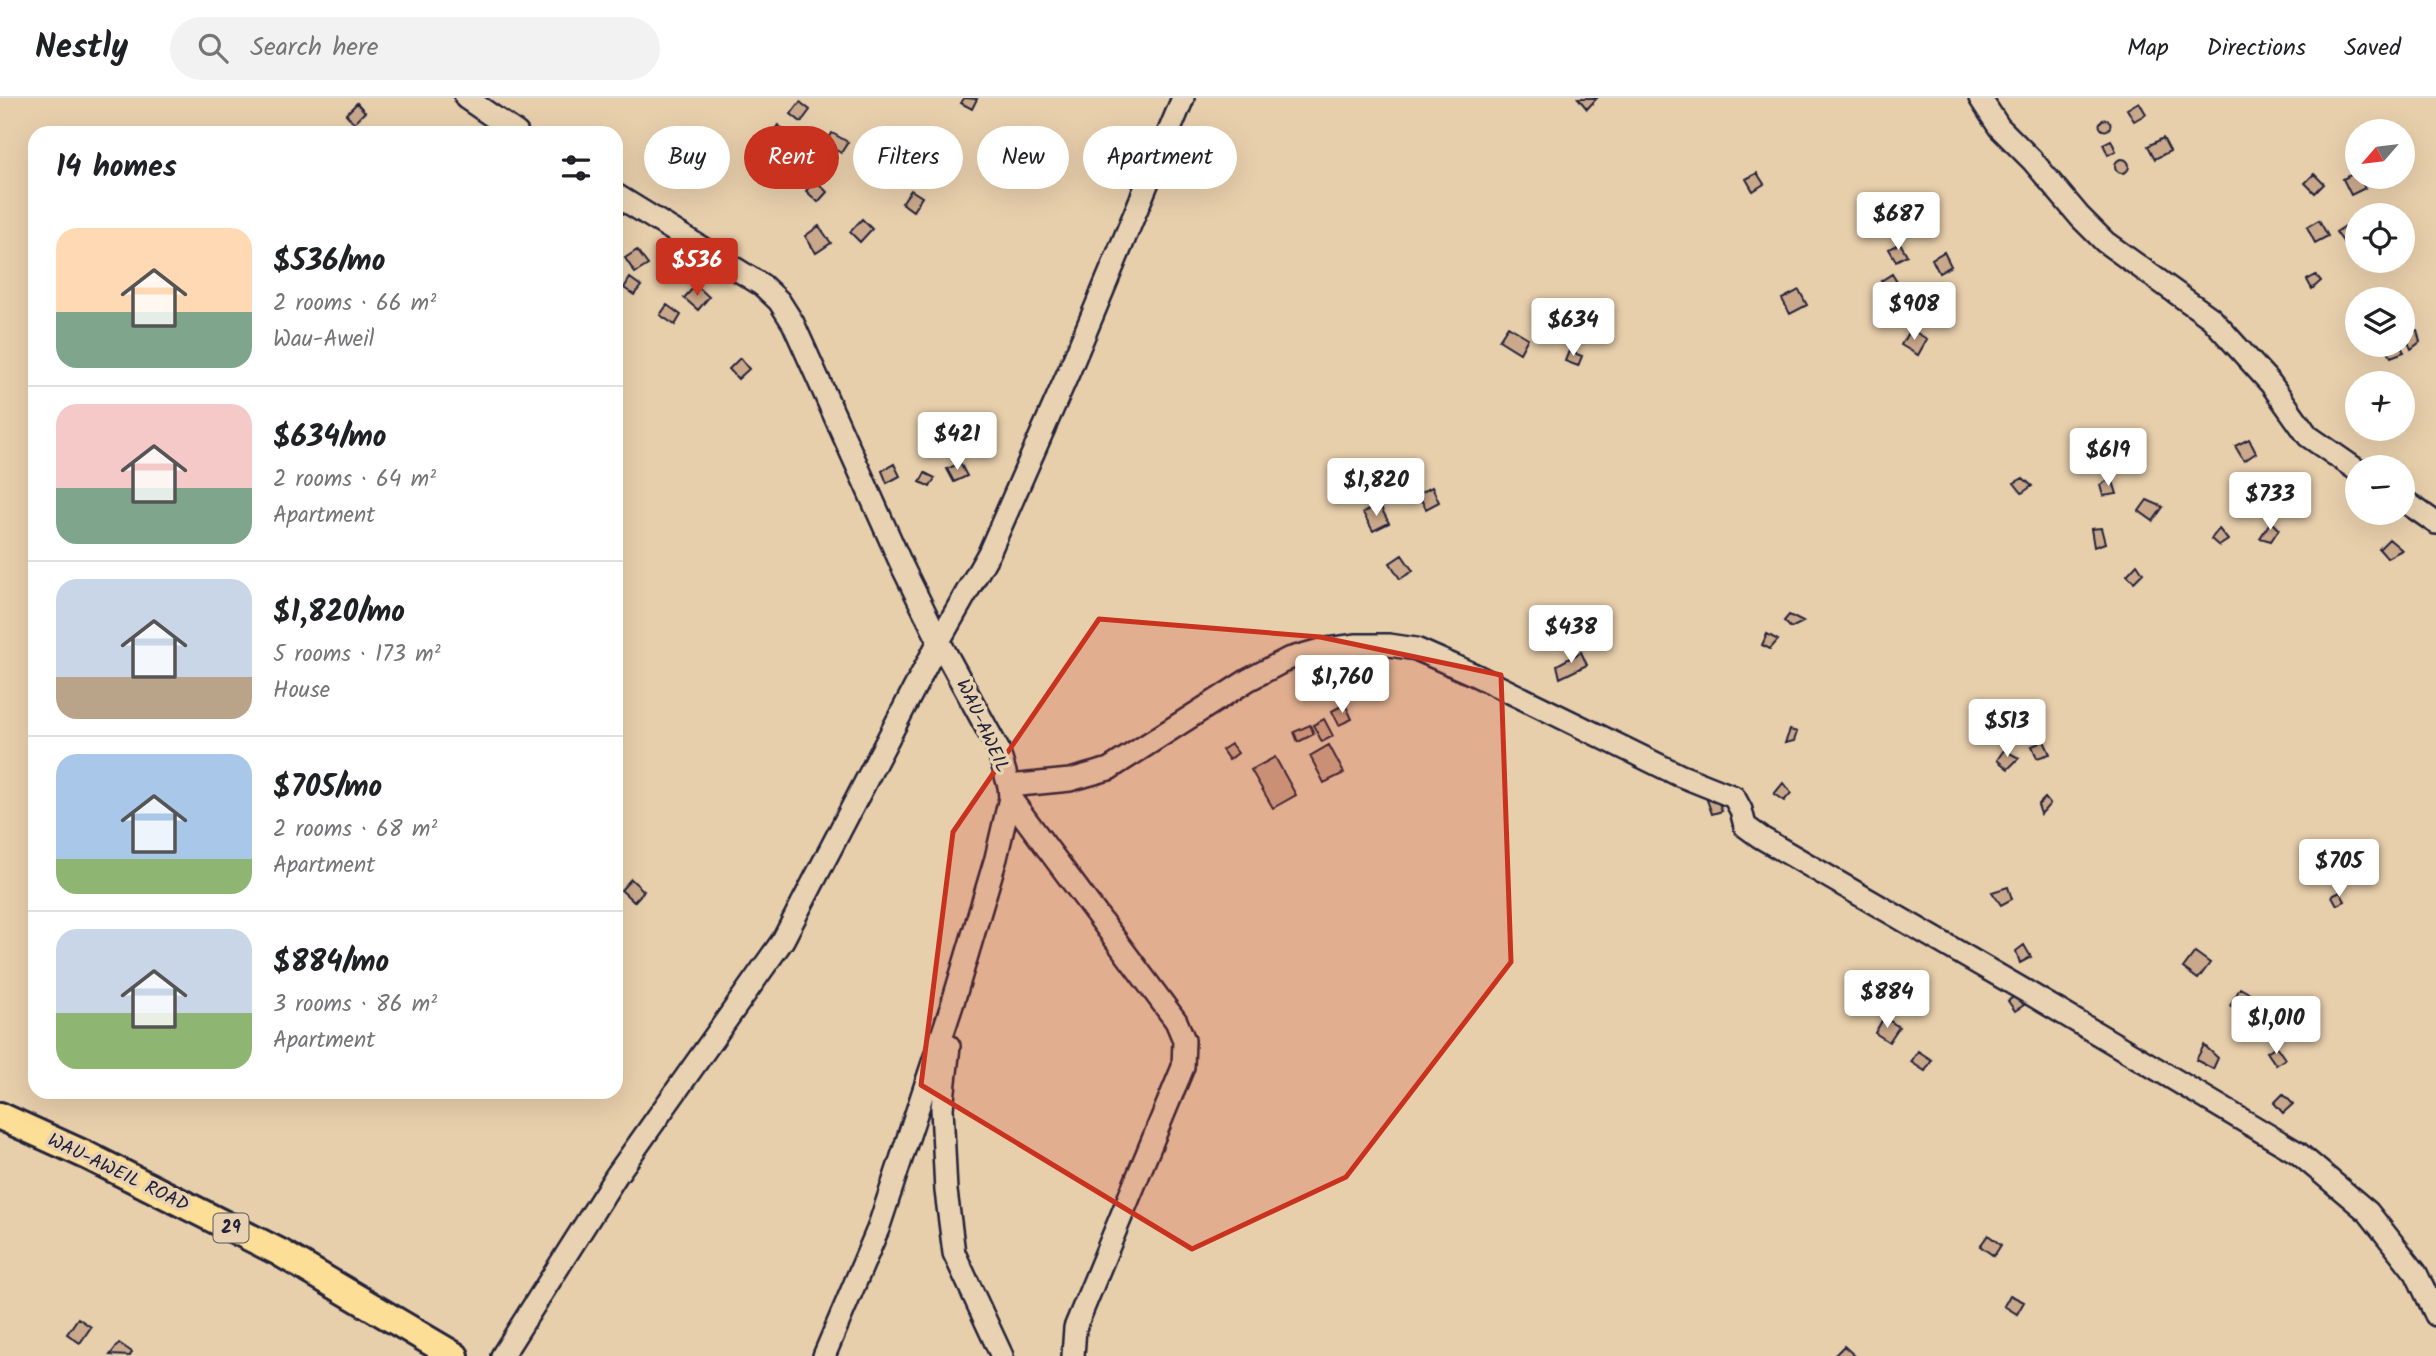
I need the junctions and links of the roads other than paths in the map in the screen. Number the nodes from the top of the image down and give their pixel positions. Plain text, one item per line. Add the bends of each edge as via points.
1 (466, 98) edge
2 (1184, 98) edge
3 (1980, 98) edge
4 (507, 126) edge
5 (623, 199) edge
6 (2345, 462) edge
7 (2415, 508) edge
8 (2436, 523) edge
9 (939, 641) junction
10 (1010, 792) junction
11 (953, 1002) junction
12 (0, 1116) edge
13 (2436, 1315) edge
14 (455, 1356) edge
15 (502, 1356) edge
16 (824, 1356) edge
17 (1002, 1356) edge
18 (1073, 1356) edge

1 - 4 street
2 - 9 street via 989,553
3 - 6 street via 1999,127 2105,242 2211,318 2271,384 2308,436
5 - 9 street, WAU-AWEIL via 779,300
7 - 8 street
9 - 10 street, WAU-AWEIL via 998,749
9 - 15 street via 783,940 616,1176
10 - 11 street, WAU-AWEIL via 996,858
10 - 13 street via 1109,769 1288,659 1357,645 1416,649 1734,797 1745,826 1760,837 2298,1153 2368,1212 2416,1273
10 - 18 street via 1176,1021 1184,1040 1183,1067 1075,1328
11 - 16 street, WAU-AWEIL via 878,1229
11 - 17 street via 942,1108 954,1253
12 - 14 main road, WAU-AWEIL ROAD / 29 via 279,1252

